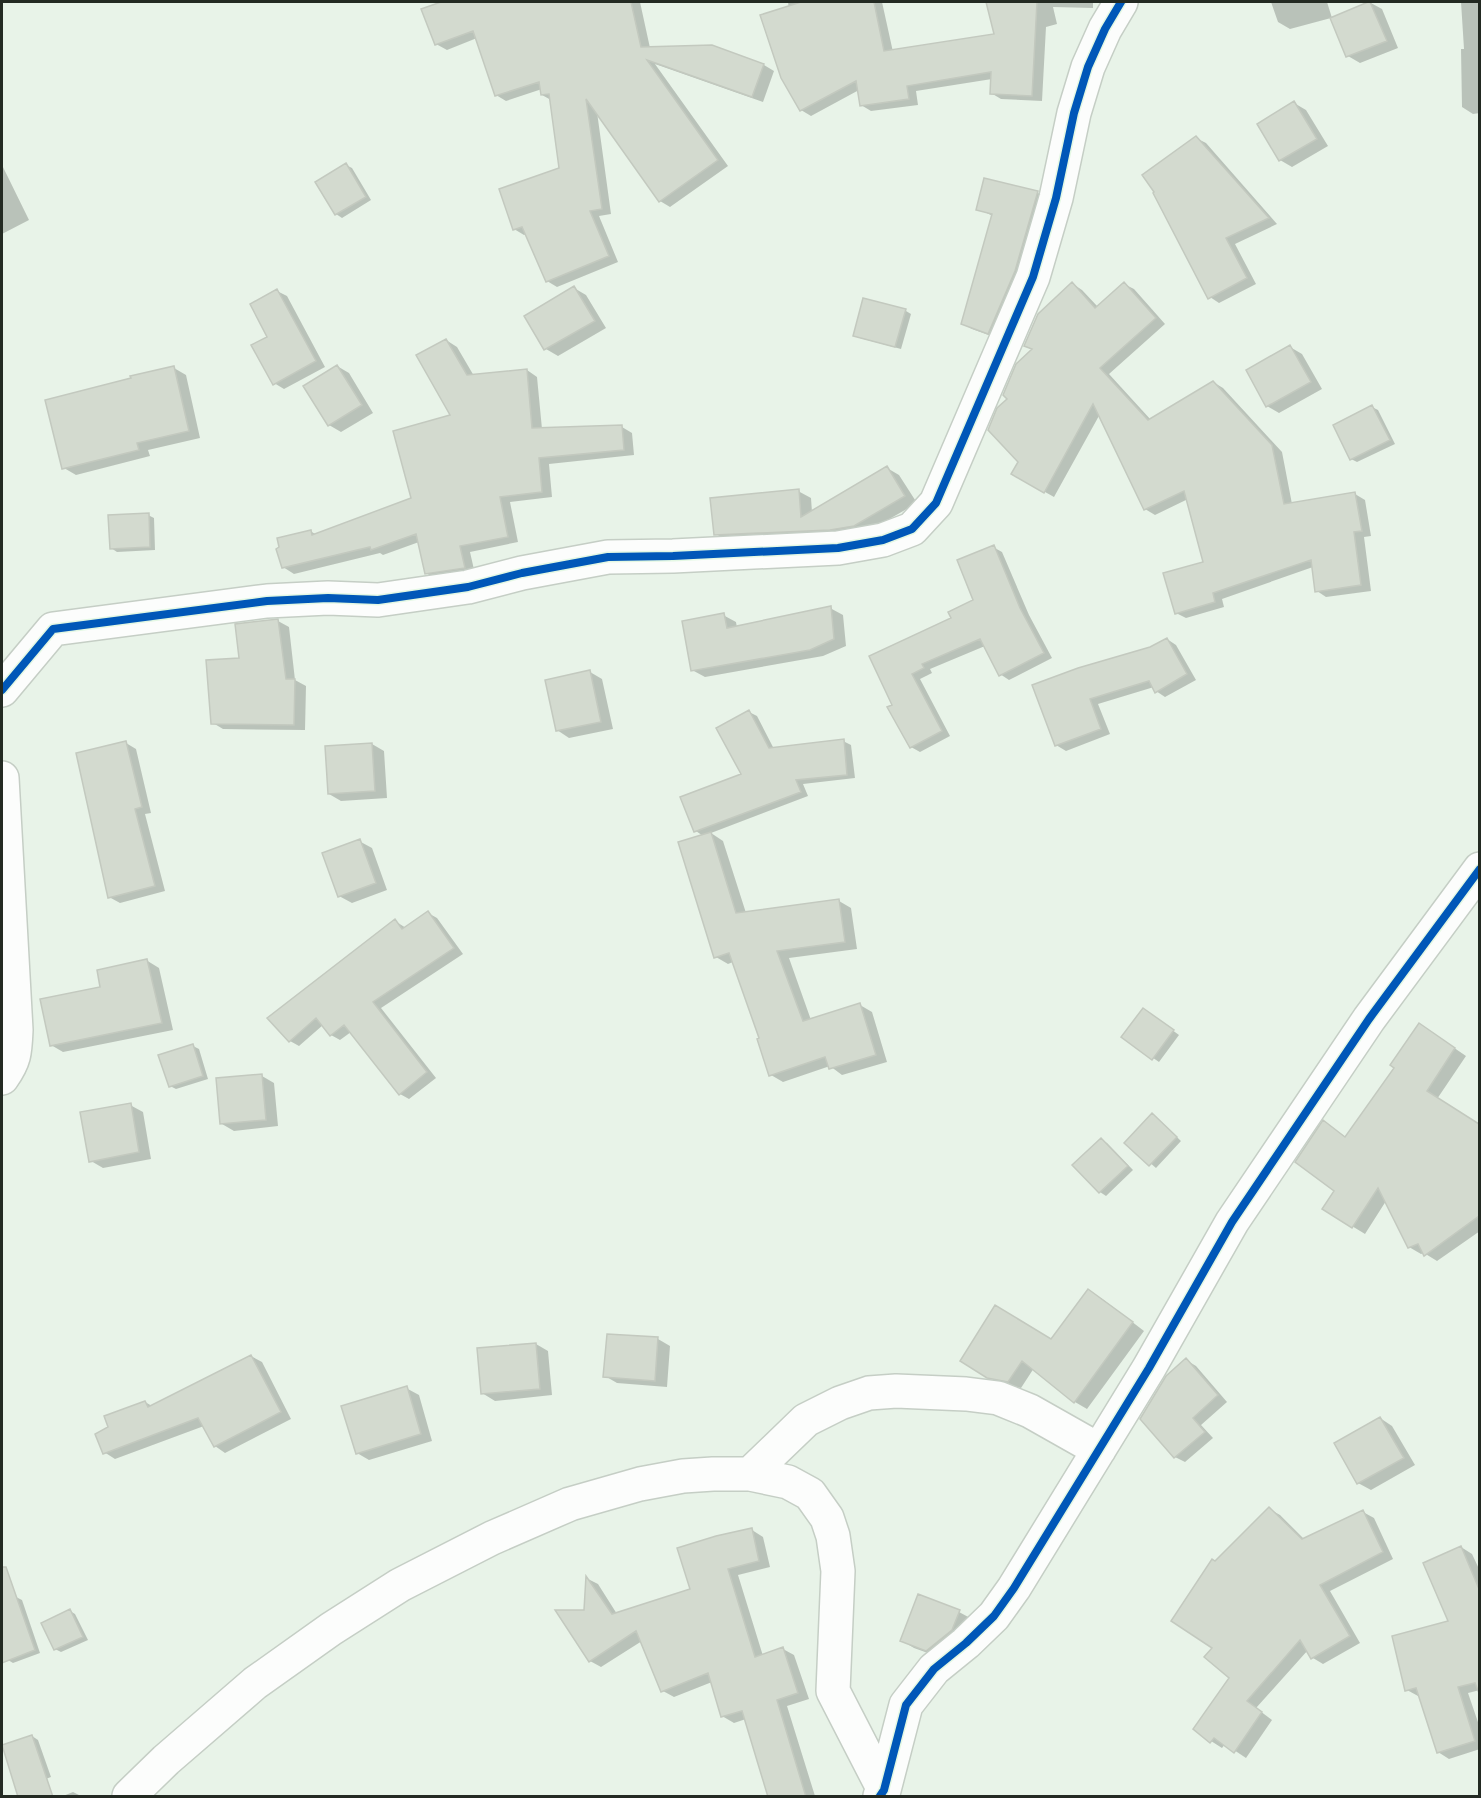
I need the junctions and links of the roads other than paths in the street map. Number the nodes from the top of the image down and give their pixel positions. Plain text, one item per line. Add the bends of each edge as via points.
1 (1121, 2) edge
2 (2, 690) edge
3 (2, 778) edge
4 (1479, 870) edge
5 (2, 1078) edge
6 (1099, 1450) junction
7 (750, 1474) junction
8 (882, 1793) edge
9 (129, 1797) edge

1 - 2 street via 1088,67 1033,277 936,503 912,529 883,540 838,548 608,557 378,600 267,601 53,628
3 - 5 street via 16,1030 15,1054
4 - 6 street via 1369,1019 1232,1222
6 - 7 street via 1030,1411 998,1398 896,1391 869,1393 806,1420
6 - 8 street via 994,1616 934,1670 906,1705
7 - 8 street via 788,1482 810,1494 827,1518 838,1571 832,1690
7 - 9 street via 683,1476 570,1504 400,1585 255,1683

